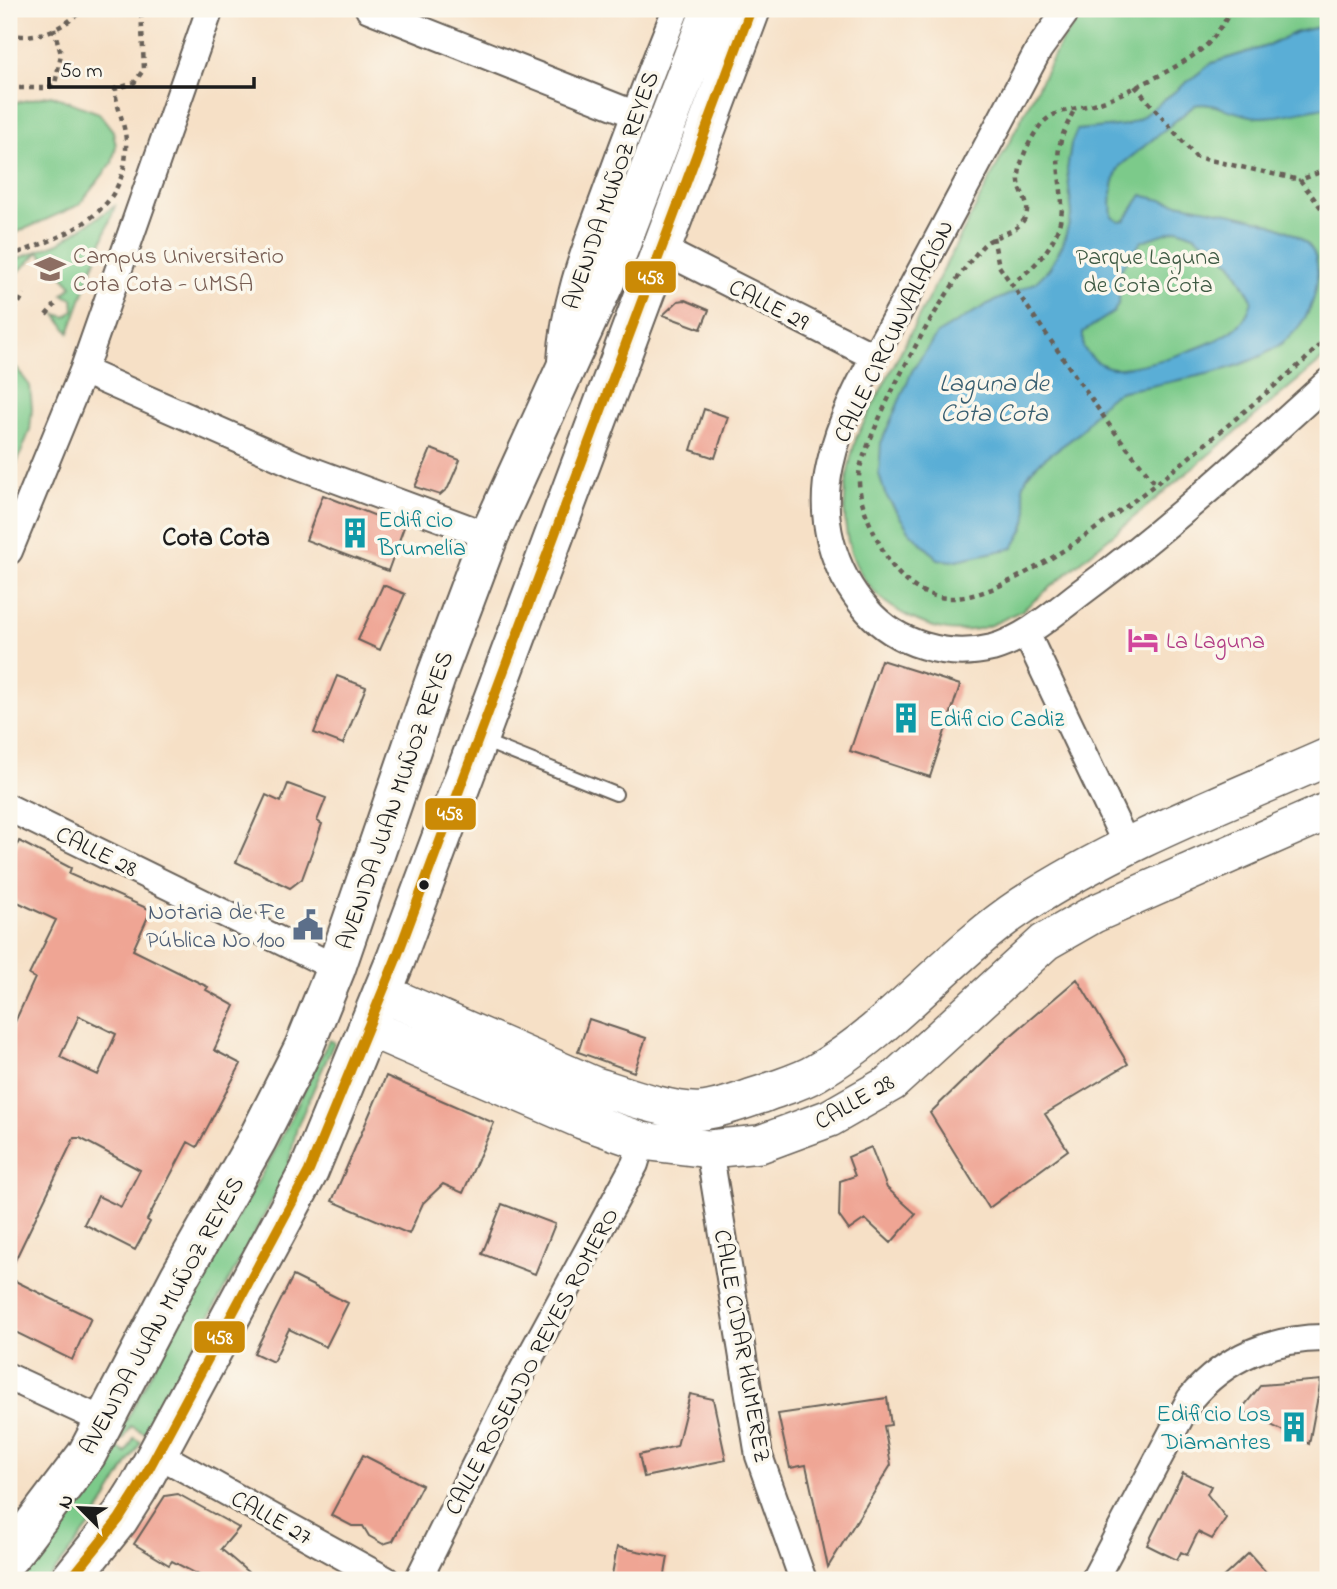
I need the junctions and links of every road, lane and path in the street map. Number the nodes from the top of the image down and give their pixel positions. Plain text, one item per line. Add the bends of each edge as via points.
1 (83, 9) edge
2 (141, 9) edge
3 (210, 9) edge
4 (369, 9) edge
5 (676, 9) edge
6 (711, 9) edge
7 (751, 9) edge
8 (1068, 9) edge
9 (1231, 9) edge
10 (54, 29) junction
11 (9, 35) edge
12 (1135, 86) junction
13 (9, 88) edge
14 (1075, 107) junction
15 (634, 114) junction
16 (1328, 169) edge
17 (1300, 180) junction
18 (1328, 217) edge
19 (993, 237) junction
20 (663, 250) junction
21 (9, 256) edge
22 (1018, 279) dead end
23 (24, 294) dead end
24 (55, 305) dead end
25 (46, 315) dead end
26 (9, 320) edge
27 (1328, 336) edge
28 (875, 358) junction
29 (83, 371) junction
30 (561, 375) junction
31 (1328, 382) edge
32 (1155, 483) junction
33 (489, 536) junction
34 (9, 551) edge
35 (1026, 633) junction
36 (479, 739) junction
37 (1328, 757) edge
38 (616, 794) dead end
39 (9, 808) edge
40 (1328, 811) edge
41 (1126, 844) junction
42 (1072, 876) junction
43 (1094, 914) junction
44 (336, 968) junction
45 (382, 993) junction
46 (367, 1027) junction
47 (651, 1103) junction
48 (700, 1111) junction
49 (642, 1141) junction
50 (709, 1149) junction
51 (1328, 1338) edge
52 (9, 1377) edge
53 (104, 1421) junction
54 (158, 1454) junction
55 (9, 1557) edge
56 (70, 1580) edge
57 (386, 1580) edge
58 (418, 1580) edge
59 (803, 1580) edge
60 (1094, 1580) edge

1 - 10 path
2 - 21 path via 144,69 134,83 115,89 126,140 110,201 64,234
3 - 29 street
4 - 15 street
5 - 15 street, AVENIDA MUÑOZ REYES
6 - 30 main road, AVENIDA JUAN MUÑOZ REYES via 614,262
7 - 20 main road
8 - 28 street, CALLE CIRCUNVALACIÓN via 1039,49
9 - 12 path via 1203,49
10 - 11 path via 26,37
10 - 13 path via 61,54 54,84
12 - 14 path via 1100,102
12 - 17 path via 1196,157
14 - 19 path via 1046,118 1035,132 1021,164 1019,185 1028,209 1025,218 1011,232
14 - 22 path via 1059,148 1062,208 1057,228 1038,264
15 - 30 street, AVENIDA MUÑOZ REYES via 572,286 563,329
16 - 17 path
17 - 18 path
19 - 32 path via 999,266
19 - 32 path via 942,303 860,465 866,513 897,576 922,591 949,599 977,595 1101,526
20 - 28 street, CALLE 29
20 - 36 main road
23 - 26 path
24 - 25 path
27 - 32 path
28 - 35 street, CALLE CIRCUNVALACIÓN via 844,423 826,483 825,506 835,563 868,612 901,638 930,648 958,650 991,648
29 - 33 street via 297,465
29 - 34 street
30 - 33 main road, AVENIDA JUAN MUÑOZ REYES
31 - 35 street, CALLE CIRCUNVALACIÓN via 1153,539
33 - 44 main road, AVENIDA JUAN MUÑOZ REYES
35 - 41 street
36 - 38 lane
36 - 45 main road
37 - 41 main road, CALLE 28
39 - 44 street, CALLE 28
40 - 43 main road, CALLE 28
41 - 42 main road, CALLE 28
42 - 43 main road
42 - 48 main road, CALLE 28 via 972,943 868,1038 815,1074 737,1103
43 - 50 main road, CALLE 28 via 1045,942 891,1083 796,1133 760,1144
44 - 45 main road
44 - 46 main road via 346,1005
44 - 53 main road, AVENIDA JUAN MUÑOZ REYES via 263,1129
45 - 46 main road
45 - 47 main road, CALLE 28 via 593,1085
46 - 49 main road, CALLE 28 via 582,1120
46 - 54 main road via 309,1171
47 - 48 main road, CALLE 28
47 - 49 main road
48 - 50 main road
49 - 50 main road, CALLE 28
49 - 58 street, CALLE ROSENDO REYES ROMERO via 635,1164 517,1381
50 - 59 street, CALLE CIDAR HUMEREZ via 759,1456
51 - 60 street via 1263,1347 1208,1377 1190,1399
52 - 53 street
53 - 55 main road, AVENIDA JUAN MUÑOZ REYES via 87,1454
54 - 56 main road via 119,1519
54 - 57 street, CALLE 27

